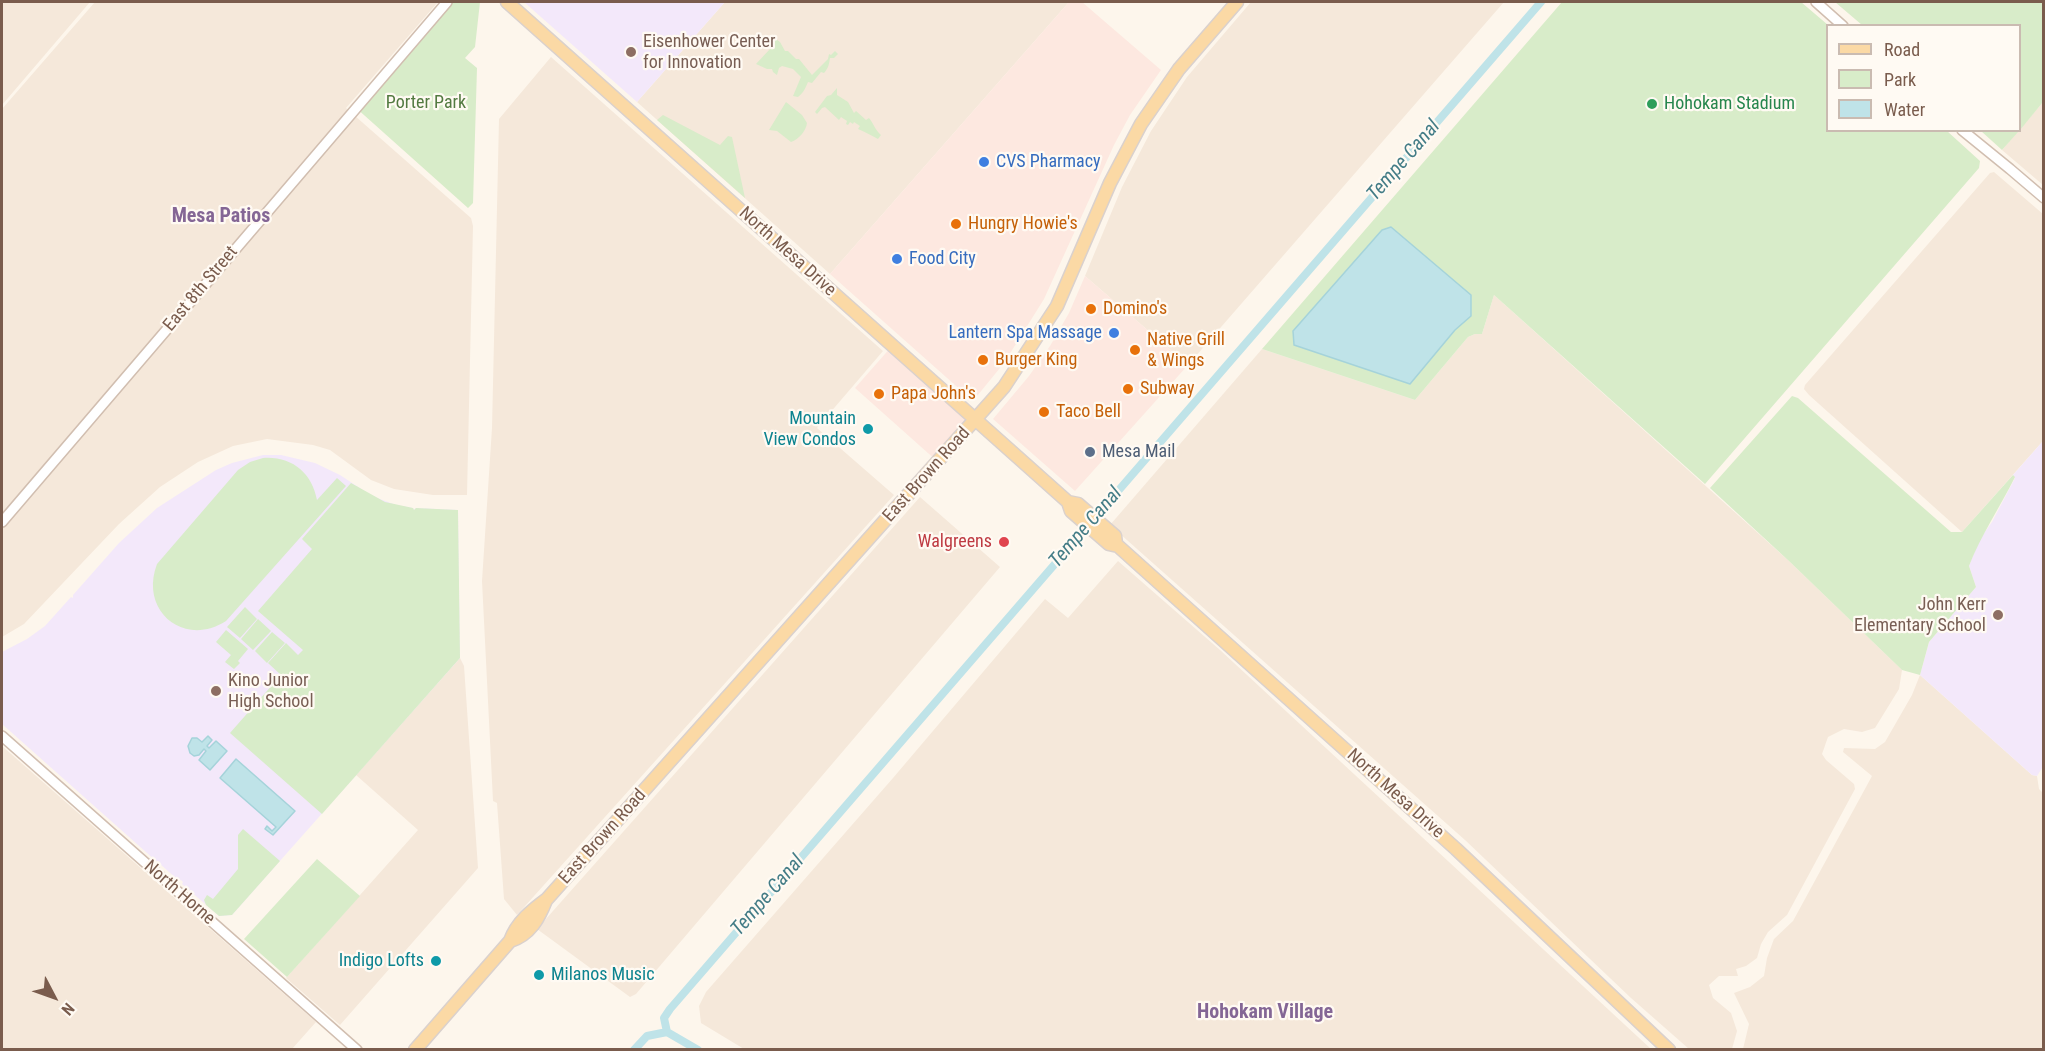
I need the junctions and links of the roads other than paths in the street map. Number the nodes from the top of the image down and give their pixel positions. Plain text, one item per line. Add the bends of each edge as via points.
1 (447, 2) edge
2 (507, 2) edge
3 (1237, 2) edge
4 (1816, 2) edge
5 (1842, 24) edge
6 (1964, 132) edge
7 (2043, 198) edge
8 (976, 420) junction
9 (2, 522) edge
10 (2, 736) edge
11 (357, 1050) edge
12 (415, 1050) edge
13 (1669, 1050) edge

1 - 9 street, East 8th Street
2 - 8 main road, North Mesa Drive
3 - 8 main road, East Brown Road via 1179,69 1141,124 1110,183 1057,306 1019,367
4 - 5 street
6 - 7 street
8 - 12 main road, East Brown Road via 547,899 514,930 510,940
8 - 13 main road, North Mesa Drive via 1068,502 1078,504 1085,517 1115,536 1116,544 1431,826
10 - 11 street, North Horne

